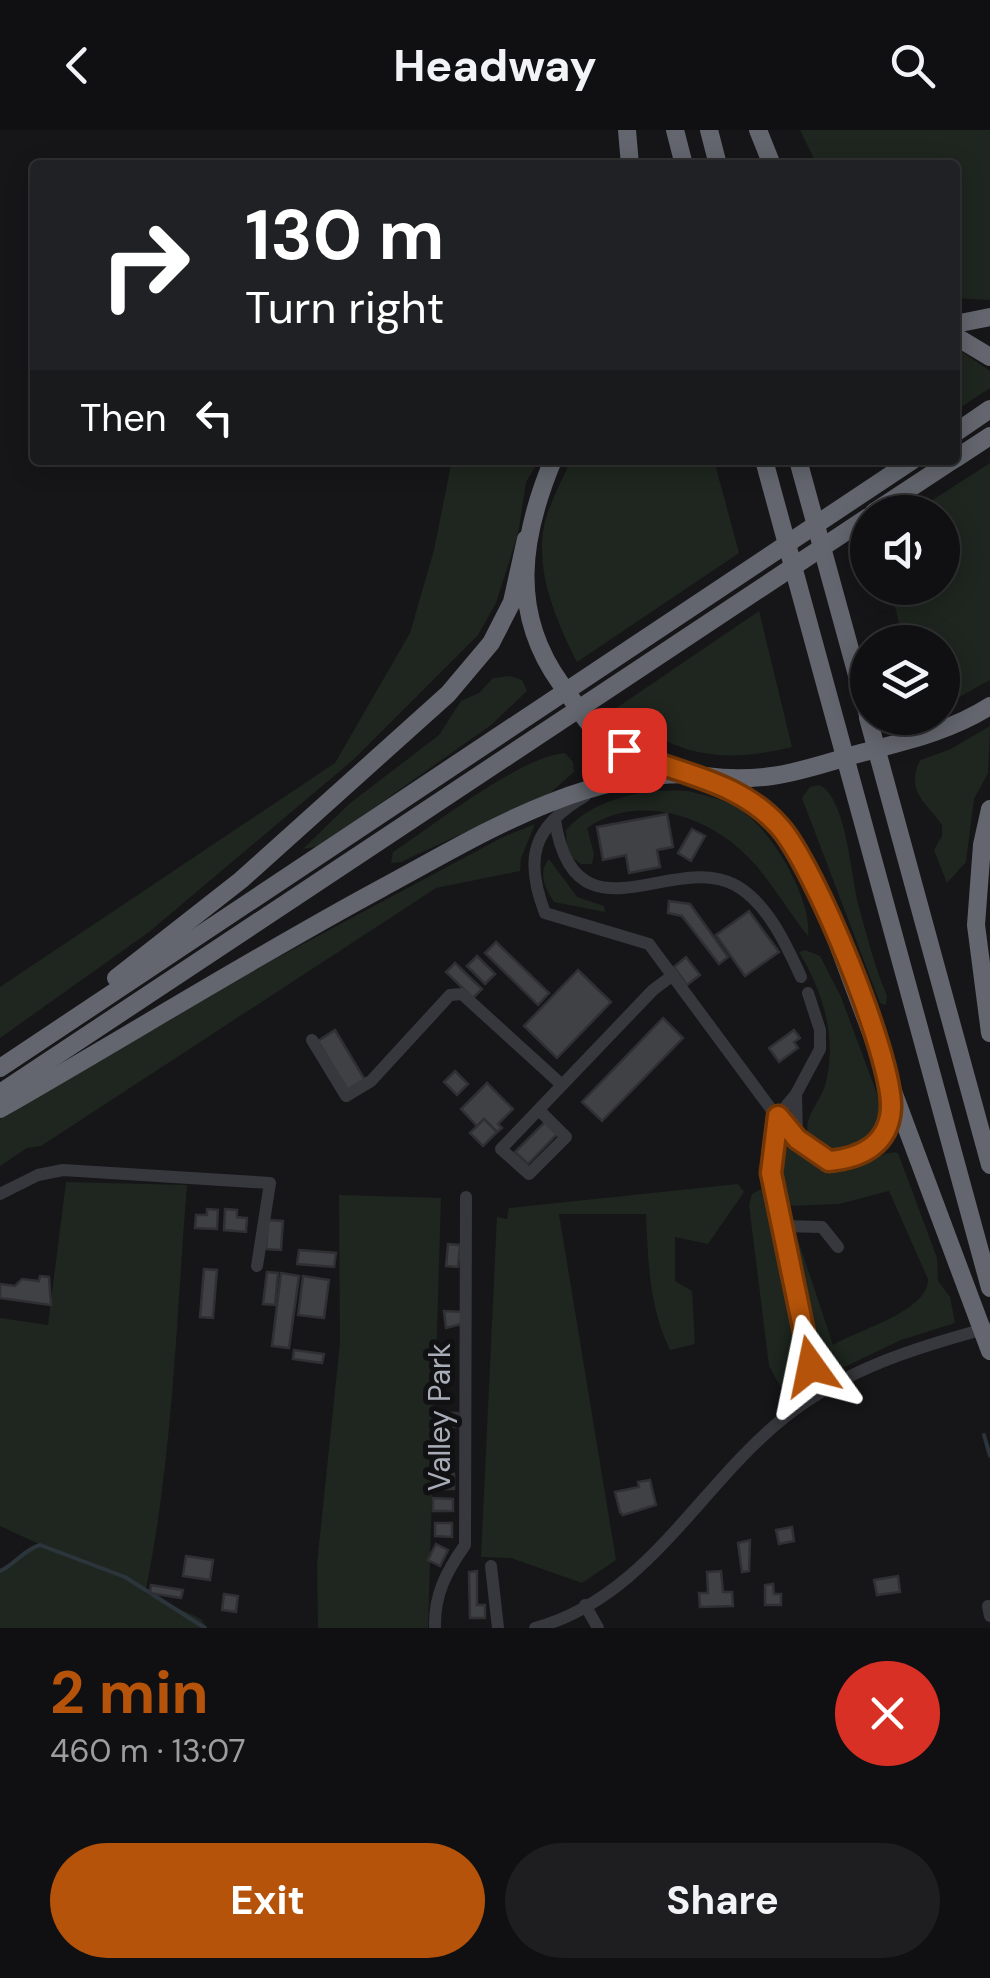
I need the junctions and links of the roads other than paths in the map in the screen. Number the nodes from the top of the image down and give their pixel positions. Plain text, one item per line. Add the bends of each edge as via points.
1 (628, 130) edge
2 (675, 130) edge
3 (709, 130) edge
4 (758, 130) edge
5 (630, 160) edge
6 (683, 160) edge
7 (717, 160) edge
8 (770, 160) edge
9 (990, 317) edge
10 (960, 323) edge
11 (960, 339) edge
12 (990, 357) edge
13 (990, 409) edge
14 (962, 428) edge
15 (986, 438) edge
16 (960, 455) edge
17 (551, 465) edge
18 (765, 465) edge
19 (799, 465) edge
20 (906, 465) edge
21 (945, 465) edge
22 (901, 495) edge
23 (850, 529) edge
24 (526, 539) junction
25 (850, 650) edge
26 (990, 706) edge
27 (873, 735) edge
28 (696, 775) junction
29 (619, 778) junction
30 (990, 809) edge
31 (555, 820) junction
32 (673, 976) junction
33 (801, 977) dead end
34 (808, 993) dead end
35 (990, 1033) edge
36 (312, 1040) dead end
37 (886, 1066) junction
38 (0, 1067) edge
39 (562, 1085) junction
40 (0, 1093) edge
41 (796, 1094) junction
42 (0, 1109) edge
43 (539, 1110) junction
44 (778, 1116) junction
45 (797, 1139) junction
46 (990, 1166) edge
47 (0, 1194) edge
48 (466, 1198) dead end
49 (782, 1226) junction
50 (838, 1247) dead end
51 (257, 1266) dead end
52 (990, 1288) edge
53 (990, 1327) edge
54 (990, 1351) edge
55 (821, 1391) junction
56 (492, 1566) dead end
57 (585, 1605) junction
58 (435, 1628) edge
59 (498, 1628) edge
60 (535, 1628) edge
61 (598, 1628) edge

1 - 5 highway
2 - 6 highway
3 - 7 highway
4 - 8 highway
9 - 10 highway
11 - 12 highway
13 - 14 highway
15 - 16 highway
17 - 24 highway
18 - 52 highway
19 - 25 highway
20 - 38 highway
21 - 22 highway
23 - 40 highway
24 - 28 highway via 533,632 554,674 593,728 624,750
24 - 38 highway via 512,602 491,644 448,694 240,880
26 - 28 highway via 926,735 795,771 748,779
27 - 46 highway
28 - 29 highway
28 - 37 highway via 752,800 797,850
29 - 31 street via 579,798
29 - 42 highway via 566,794 446,853 244,963
30 - 35 highway via 976,926
31 - 32 street via 537,842 531,870 545,914 648,944
31 - 33 street via 563,858 596,884 640,888 715,878 735,885 756,901
32 - 39 street
32 - 44 street
34 - 41 street via 820,1049
36 - 39 street via 346,1096 371,1081 450,995 462,994
37 - 45 street via 891,1110 881,1138 857,1158 829,1161
37 - 54 highway
39 - 43 street
41 - 44 street
41 - 45 street
43 - 43 street via 566,1137 529,1174 501,1149
44 - 45 street
44 - 49 street via 771,1173
47 - 51 street via 63,1170 270,1183
48 - 58 street, Valley Park via 465,1545 434,1603
49 - 50 street via 822,1227
49 - 55 street
53 - 55 street via 877,1361
55 - 57 street via 782,1419 638,1570
56 - 59 street
57 - 60 street
57 - 61 street

